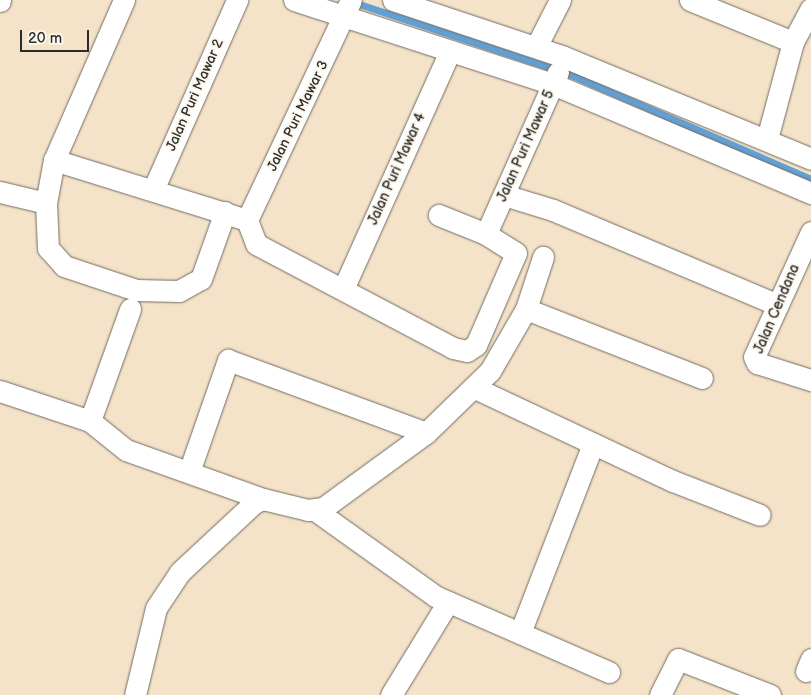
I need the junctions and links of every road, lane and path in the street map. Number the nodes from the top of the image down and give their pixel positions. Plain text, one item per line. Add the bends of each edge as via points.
1 (124, 0) edge
2 (237, 0) edge
3 (294, 0) edge
4 (393, 0) edge
5 (560, 0) edge
6 (692, 1) edge
7 (811, 8) edge
8 (348, 10) edge
9 (792, 42) junction
10 (536, 47) junction
11 (450, 50) junction
12 (558, 70) junction
13 (767, 138) junction
14 (811, 159) edge
15 (54, 160) junction
16 (153, 190) junction
17 (0, 192) edge
18 (811, 193) edge
19 (504, 195) junction
20 (46, 203) junction
21 (226, 212) junction
22 (439, 215) dead end
23 (247, 220) junction
24 (811, 232) edge
25 (486, 234) junction
26 (515, 262) junction
27 (344, 287) junction
28 (778, 305) junction
29 (130, 309) dead end
30 (526, 310) junction
31 (702, 378) dead end
32 (811, 380) edge
33 (475, 388) junction
34 (0, 391) edge
35 (90, 421) junction
36 (426, 432) junction
37 (593, 444) junction
38 (189, 472) junction
39 (263, 498) junction
40 (315, 510) junction
41 (760, 515) dead end
42 (448, 602) junction
43 (520, 633) junction
44 (609, 672) dead end
45 (134, 695) edge
46 (391, 695) edge
47 (660, 695) edge
48 (770, 695) edge

1 - 15 street
2 - 16 street, Jalan Puri Mawar 2
3 - 8 street
4 - 10 street
5 - 10 street
6 - 9 street
7 - 9 street
8 - 11 street
8 - 23 street, Jalan Puri Mawar 3
9 - 13 street
10 - 12 street
11 - 12 street
11 - 27 street, Jalan Puri Mawar 4
12 - 13 street
12 - 18 street
12 - 19 street, Jalan Puri Mawar 5
13 - 14 street
15 - 16 street
15 - 20 street
16 - 21 street
17 - 20 street
19 - 25 street, Jalan Puri Mawar 5
19 - 28 street via 553,210
20 - 21 street via 48,248 54,257 64,266 136,290 179,291 201,279
21 - 23 street
22 - 25 street
23 - 27 street via 256,244
24 - 28 street, Jalan Cendana
25 - 26 street via 510,246 516,253
26 - 27 street via 476,345 467,351 453,348
26 - 30 street via 541,264
28 - 32 street, Jalan Cendana via 754,357 757,363
29 - 35 street
30 - 31 street
30 - 33 street
33 - 36 street
33 - 37 street
34 - 35 street
35 - 38 street via 126,450
36 - 38 street via 228,360
36 - 40 street
37 - 41 street
37 - 43 street
38 - 39 street
39 - 40 street
39 - 45 street via 168,585 156,608
40 - 42 street
42 - 43 street
42 - 46 street
43 - 44 street
47 - 48 street via 678,659

